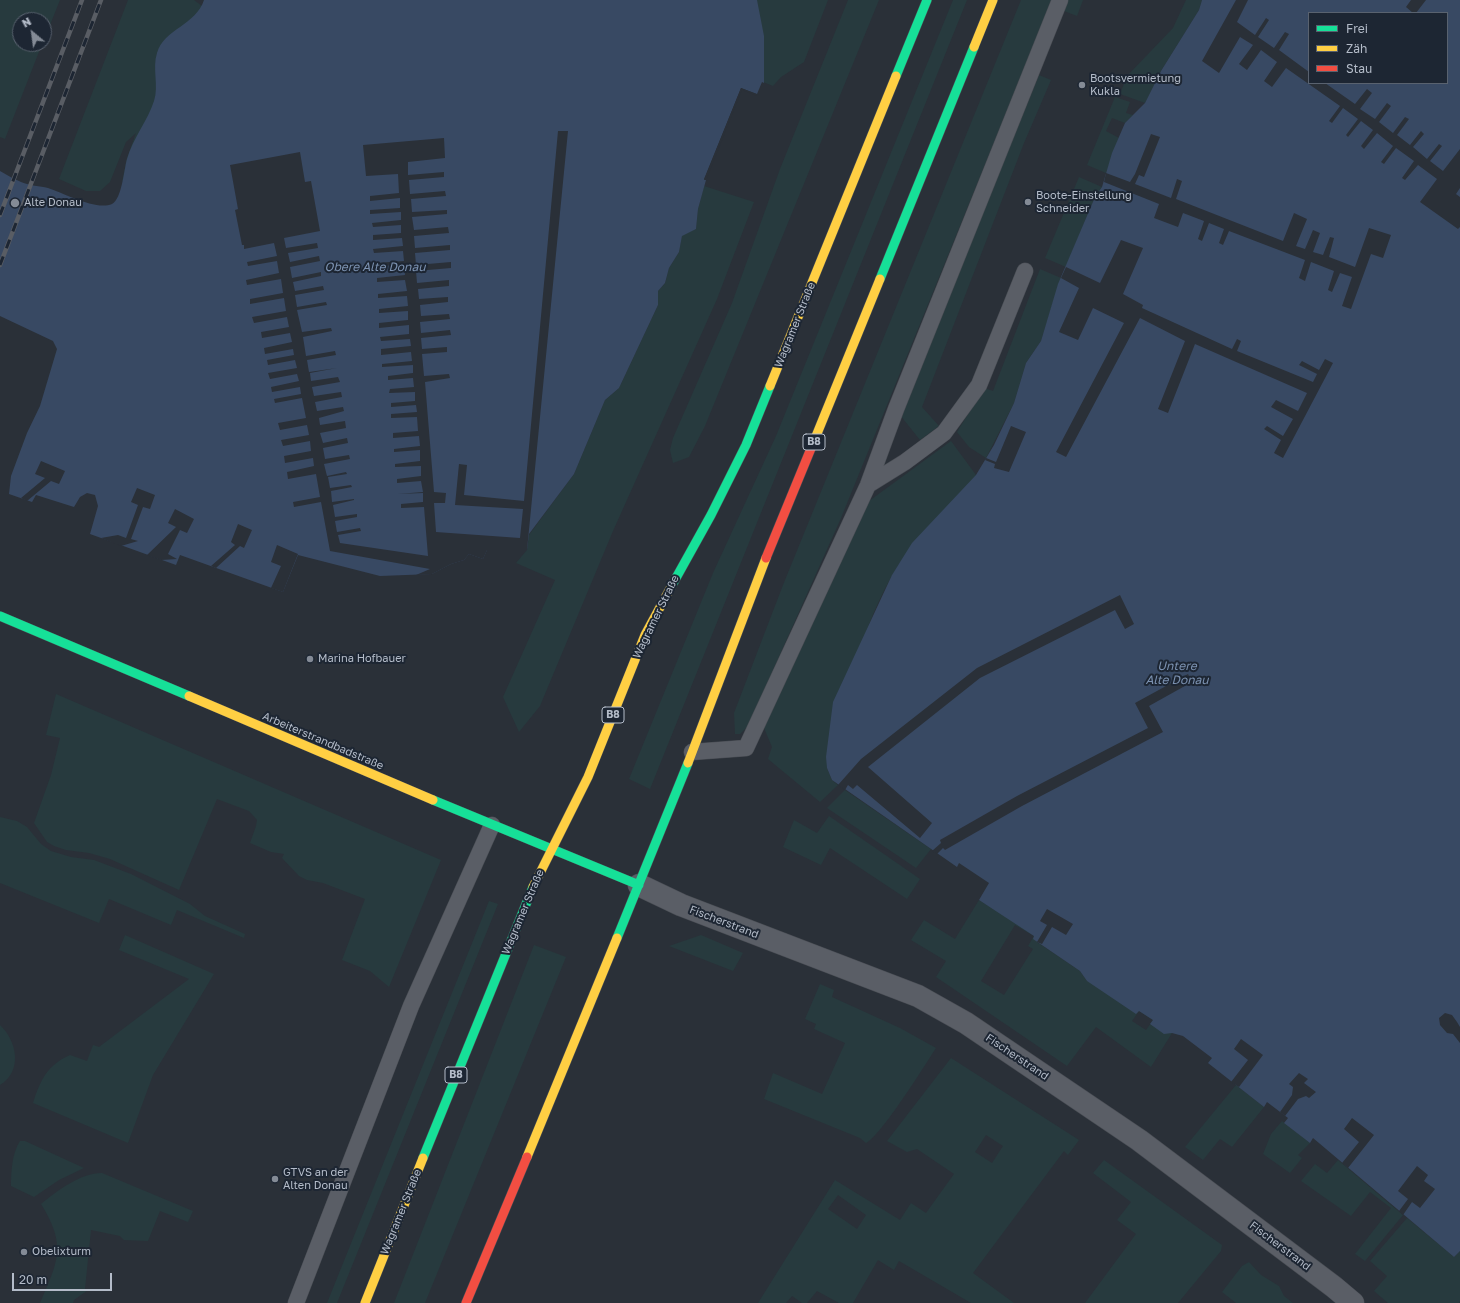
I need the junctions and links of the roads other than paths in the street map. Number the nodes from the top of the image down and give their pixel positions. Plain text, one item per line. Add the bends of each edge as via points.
1 (927, 0) edge
2 (993, 0) edge
3 (1060, 0) edge
4 (1025, 271) dead end
5 (868, 485) junction
6 (0, 616) edge
7 (692, 752) junction
8 (492, 825) junction
9 (551, 848) junction
10 (639, 885) junction
11 (296, 1303) edge
12 (365, 1303) edge
13 (466, 1303) edge
14 (1354, 1303) edge

1 - 9 main road, Wagramer Straße / B8 via 746,446 645,635 588,777
2 - 7 main road, B8 via 743,615
3 - 5 lane
4 - 5 lane via 979,385 944,433
5 - 7 lane via 746,748
6 - 8 main road, Arbeiterstrandbadstraße
7 - 10 main road, B8
8 - 9 main road, Arbeiterstrandbadstraße
8 - 11 lane via 412,1006
9 - 10 main road, Arbeiterstrandbadstraße
9 - 12 main road, Wagramer Straße / B8 via 527,898
10 - 13 main road, B8
10 - 14 street, Fischerstrand via 681,905 918,996 966,1022 1139,1140

